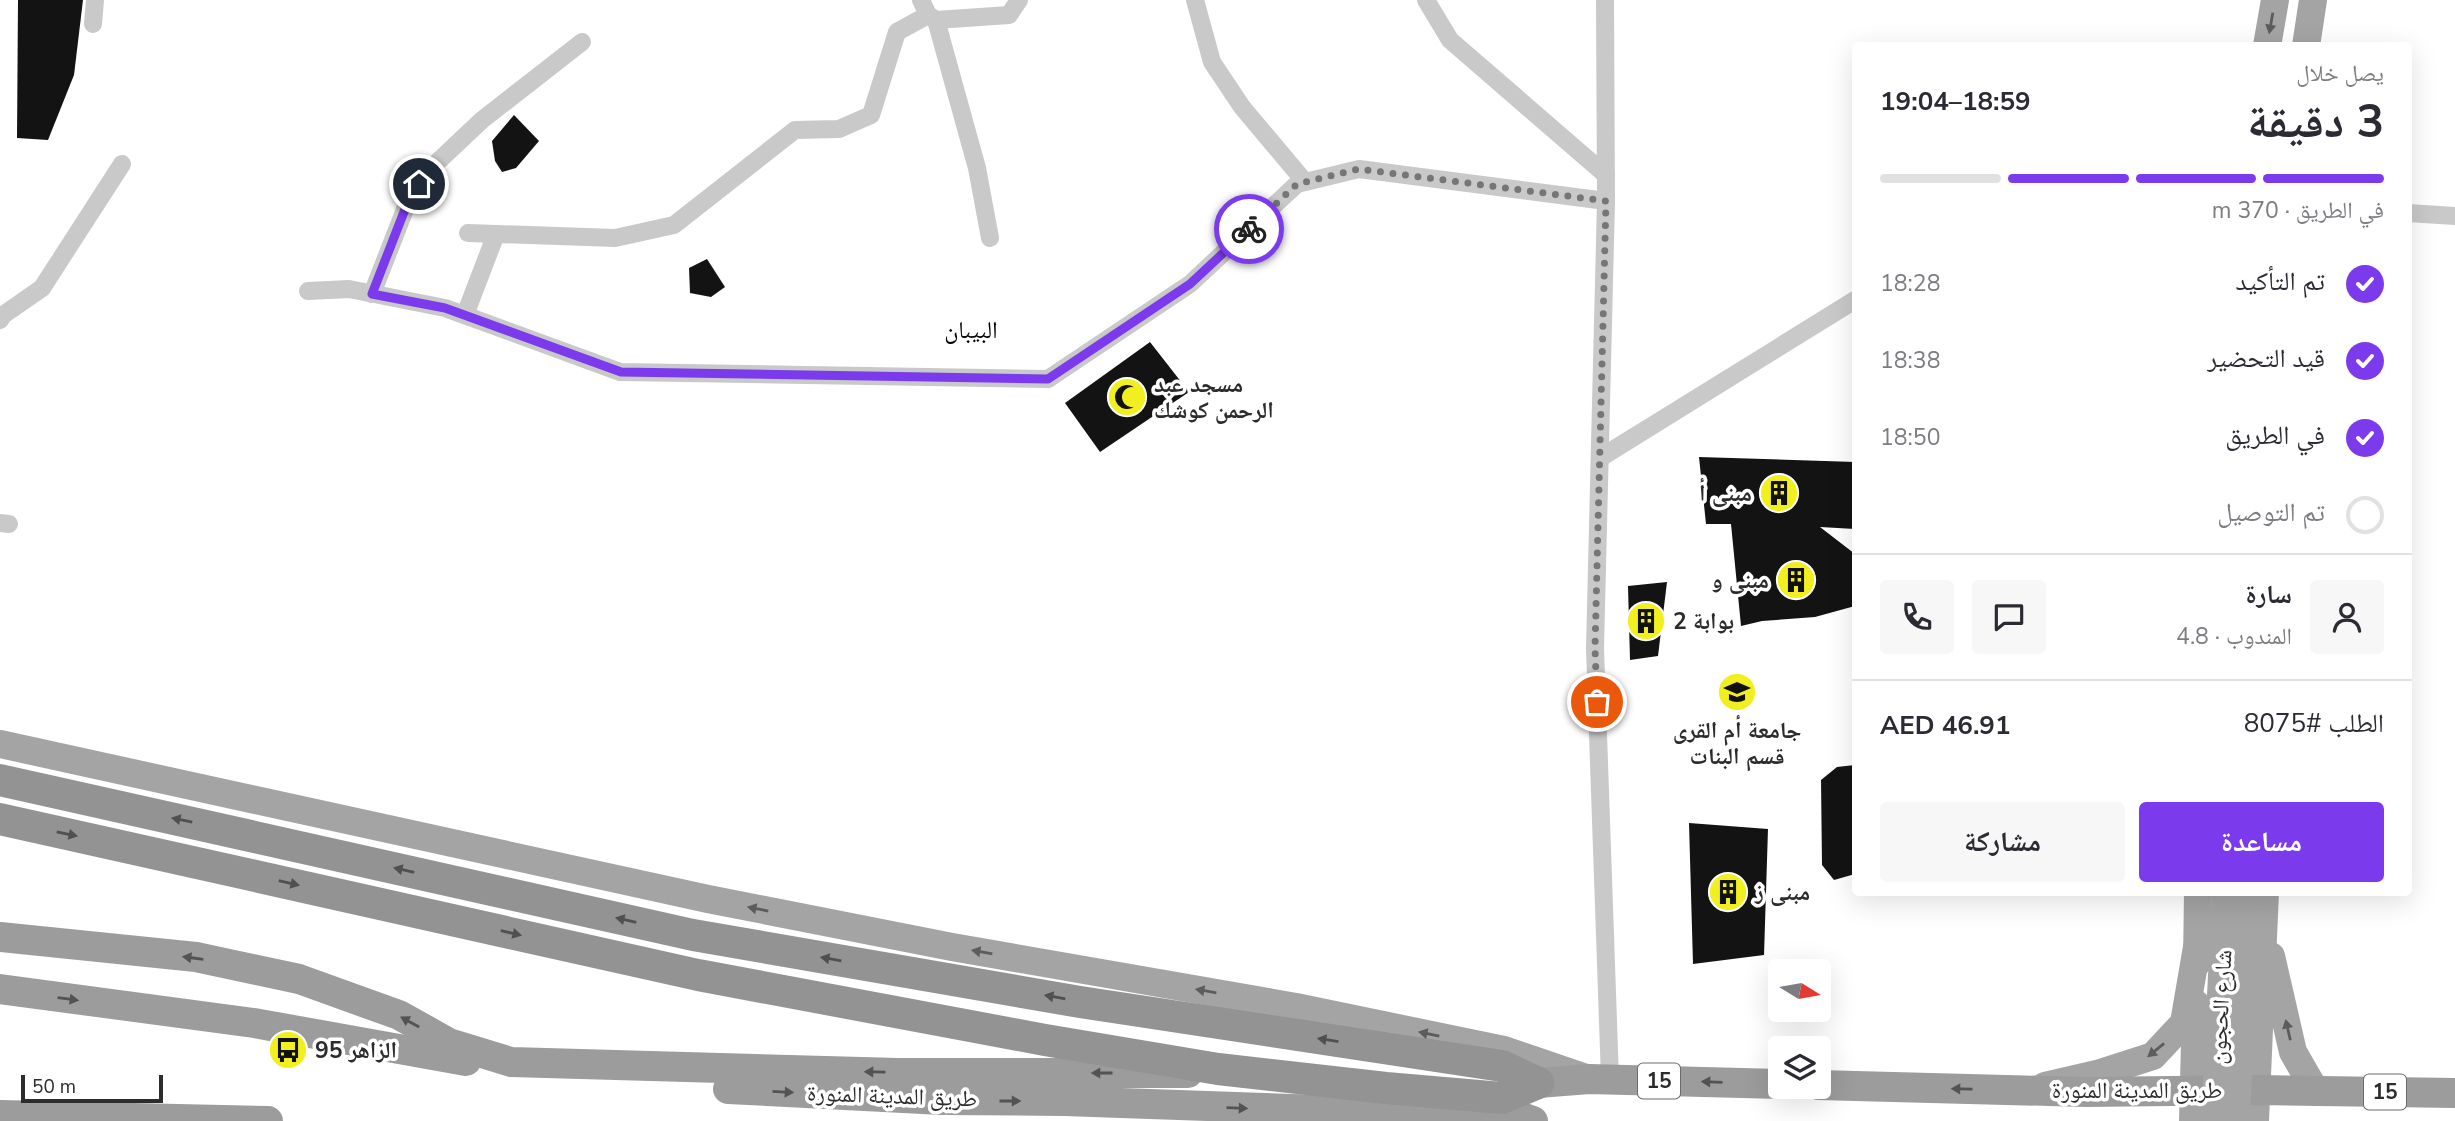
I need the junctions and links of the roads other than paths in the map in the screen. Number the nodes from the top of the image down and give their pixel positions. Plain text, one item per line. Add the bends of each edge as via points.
1 (95, 0) edge
2 (1019, 0) edge
3 (1195, 0) edge
4 (1426, 0) edge
5 (1605, 0) edge
6 (2275, 0) edge
7 (2313, 0) edge
8 (928, 12) edge
9 (93, 24) dead end
10 (582, 42) dead end
11 (2268, 42) edge
12 (2307, 42) edge
13 (122, 164) dead end
14 (1606, 175) junction
15 (1305, 182) junction
16 (1606, 201) junction
17 (2412, 213) edge
18 (2455, 216) edge
19 (468, 233) dead end
20 (496, 234) junction
21 (990, 238) dead end
22 (308, 291) dead end
23 (372, 294) junction
24 (1852, 302) edge
25 (465, 315) junction
26 (0, 320) edge
27 (1600, 458) junction
28 (0, 744) edge
29 (0, 780) edge
30 (0, 819) edge
31 (2198, 896) edge
32 (2226, 896) edge
33 (2246, 896) edge
34 (2264, 896) edge
35 (2263, 921) junction
36 (0, 937) edge
37 (2197, 947) junction
38 (0, 989) edge
39 (1599, 1079) junction
40 (1538, 1083) junction
41 (1768, 1084) edge
42 (1831, 1086) edge
43 (2030, 1090) junction
44 (2256, 1090) junction
45 (2194, 1091) junction
46 (2316, 1092) junction
47 (2455, 1093) edge
48 (0, 1115) edge
49 (53, 1119) edge
50 (268, 1121) edge
51 (1533, 1121) edge
52 (2193, 1121) edge
53 (2215, 1121) edge
54 (2236, 1121) edge
55 (2255, 1121) edge

1 - 9 street
2 - 8 street via 1009,15
3 - 15 street via 1212,62 1242,107
4 - 14 street via 1450,40
5 - 14 street
6 -> 11 main road
7 - 12 main road
8 - 20 street via 897,32 871,115 839,129 795,130 674,225 615,238
8 - 21 street via 977,168
10 - 23 street via 482,120 429,170 409,199
13 - 26 street via 42,289
14 - 16 street
15 - 16 street via 1359,169
15 - 25 street via 1297,184 1190,284 1048,379 621,372
16 - 27 street
17 - 18 street
19 - 20 street
20 - 25 street
22 - 23 street via 349,289
23 - 25 street
24 - 27 street
27 - 39 street via 1595,648
39 -> 28 main road via 1490,1047 708,899
40 -> 29 highway via 1502,1066 1080,1002 693,935
30 -> 40 highway via 698,975 1045,1040 1217,1069 1386,1088 1502,1098
31 - 37 main road
32 - 53 main road, شارع الحجون, bridge
33 - 54 main road, شارع الحجون, bridge
34 - 35 main road
35 - 44 main road
46 -> 35 main road via 2293,1052
40 -> 36 highway via 511,1062 449,1043 399,1016 299,979 196,957
37 -> 43 main road via 2184,1023 2153,1056
37 - 45 main road
38 -> 51 highway, طريق المدينة المنورة via 254,1023 611,1082 942,1100 1522,1117
39 - 40 highway, 15
41 -> 39 highway, 15
43 -> 42 highway, طريق المدينة المنورة / 15
43 - 45 highway, طريق المدينة المنورة / 15
44 - 45 highway, طريق المدينة المنورة / 15
44 - 46 highway, طريق المدينة المنورة / 15
44 - 55 main road
45 - 52 main road
46 - 47 highway, طريق المدينة المنورة / 15
48 - 49 highway
49 - 50 highway

